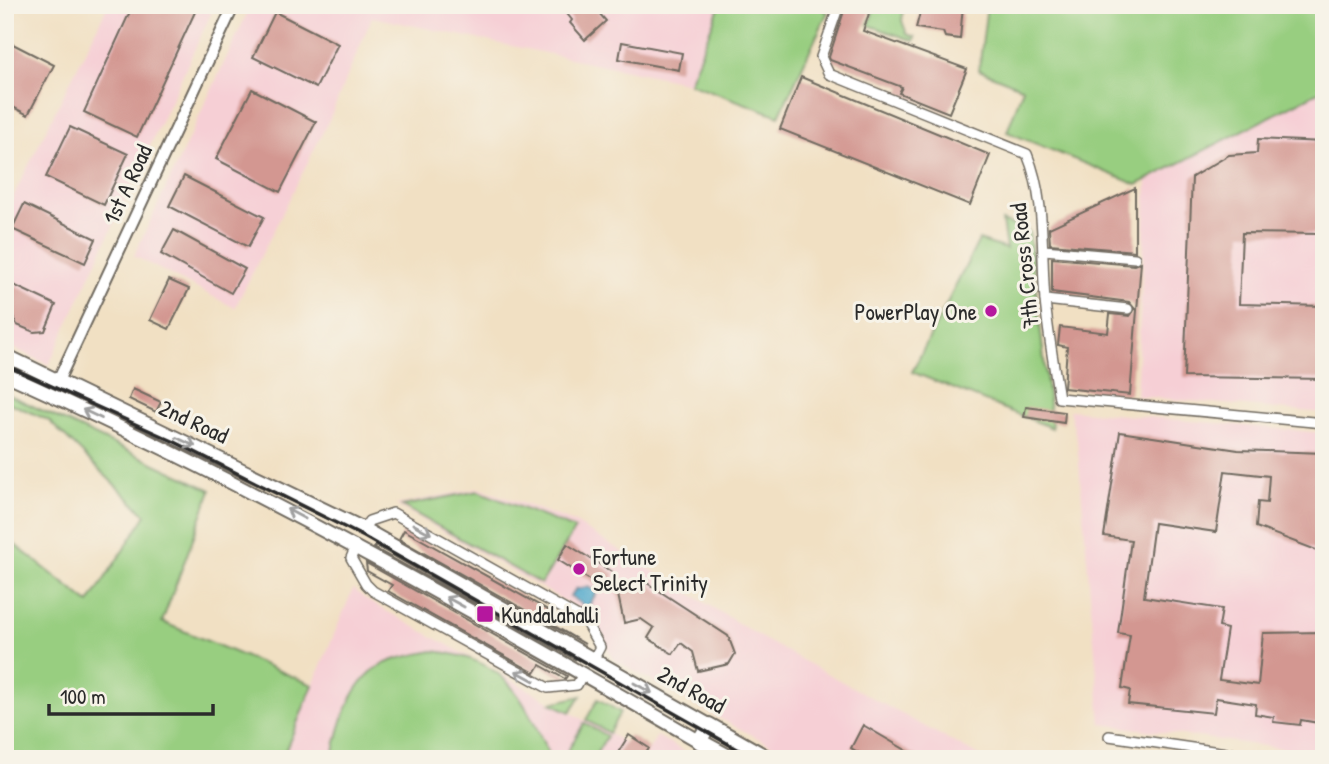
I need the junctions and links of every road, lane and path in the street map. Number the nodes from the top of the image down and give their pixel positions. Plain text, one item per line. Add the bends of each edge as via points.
1 (234, 5) edge
2 (839, 5) edge
3 (1044, 250) junction
4 (1135, 258) dead end
5 (1045, 300) junction
6 (1128, 309) dead end
7 (5, 355) edge
8 (5, 374) edge
9 (58, 381) junction
10 (1324, 423) edge
11 (364, 529) junction
12 (356, 546) junction
13 (593, 660) junction
14 (583, 673) junction
15 (709, 725) junction
16 (1108, 736) dead end
17 (699, 741) junction
18 (732, 759) edge
19 (769, 759) edge
20 (1268, 759) edge

1 - 9 street, 1st A Road
2 - 3 street, 7th Cross Road via 821,57 823,67 843,82 1027,154
3 - 4 street
3 - 5 street, 7th Cross Road
5 - 6 street
5 - 10 street, 7th Cross Road via 1059,398
7 - 9 main road, 2nd Road
12 -> 8 main road, 2nd Road via 222,476
9 -> 11 main road, 2nd Road
11 - 13 main road, 2nd Road
11 -> 13 street via 369,521 394,513 585,621 600,647
14 -> 12 main road, 2nd Road
14 -> 12 street via 577,685 548,688 373,591 351,558
13 -> 15 main road, 2nd Road
14 - 17 main road, 2nd Road
15 - 17 main road
15 - 19 main road, 2nd Road
16 - 20 street
17 - 18 main road, 2nd Road

